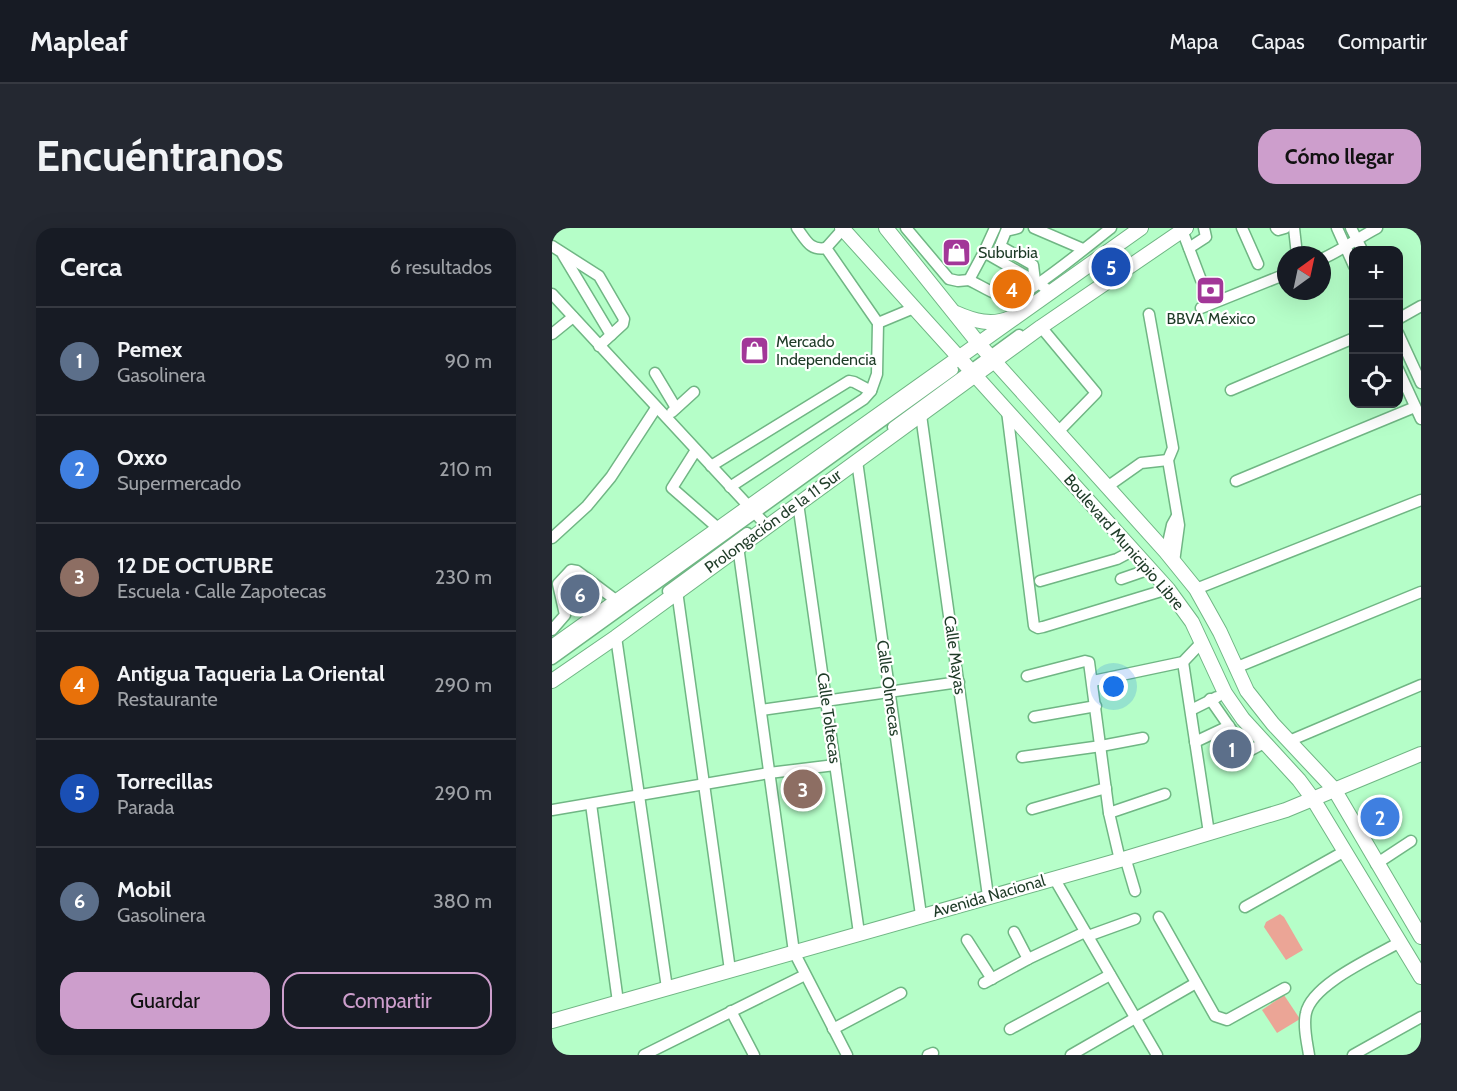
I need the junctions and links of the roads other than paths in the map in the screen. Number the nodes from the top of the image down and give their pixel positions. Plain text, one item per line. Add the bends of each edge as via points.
1 (797, 228) edge
2 (886, 228) edge
3 (906, 228) edge
4 (996, 228) edge
5 (1018, 228) edge
6 (1034, 228) edge
7 (1111, 228) edge
8 (1141, 228) edge
9 (1146, 228) edge
10 (1204, 228) edge
11 (1242, 228) edge
12 (1276, 228) edge
13 (1285, 228) edge
14 (1294, 228) edge
15 (1337, 228) edge
16 (1352, 228) edge
17 (1377, 228) edge
18 (842, 229) edge
19 (1181, 229) edge
20 (1356, 239) junction
21 (1296, 246) edge
22 (1360, 246) edge
23 (826, 248) junction
24 (1189, 248) junction
25 (1346, 248) junction
26 (557, 249) edge
27 (1083, 249) junction
28 (984, 252) junction
29 (1331, 254) edge
30 (1349, 256) edge
31 (1258, 264) dead end
32 (1277, 278) edge
33 (969, 280) junction
34 (1201, 280) dead end
35 (1037, 282) junction
36 (1051, 292) junction
37 (552, 294) edge
38 (1421, 306) edge
39 (914, 308) junction
40 (1201, 309) dead end
41 (1028, 310) junction
42 (954, 312) junction
43 (1149, 314) dead end
44 (1403, 316) edge
45 (573, 317) junction
46 (878, 324) junction
47 (1041, 327) junction
48 (552, 334) edge
49 (610, 335) junction
50 (1349, 340) edge
51 (1403, 344) edge
52 (599, 346) junction
53 (987, 352) junction
54 (967, 367) junction
55 (655, 373) dead end
56 (1403, 380) edge
57 (1421, 382) edge
58 (1231, 390) dead end
59 (871, 391) junction
60 (694, 392) dead end
61 (1415, 407) junction
62 (656, 408) junction
63 (676, 408) junction
64 (1007, 411) junction
65 (921, 415) junction
66 (666, 418) junction
67 (1421, 419) edge
68 (1058, 432) junction
69 (696, 450) junction
70 (1168, 460) junction
71 (857, 461) junction
72 (711, 466) junction
73 (1236, 481) dead end
74 (730, 487) junction
75 (1107, 487) junction
76 (1421, 500) edge
77 (798, 503) junction
78 (759, 517) junction
79 (720, 529) junction
80 (552, 538) edge
81 (738, 546) junction
82 (1134, 550) junction
83 (1170, 557) junction
84 (1150, 569) junction
85 (1121, 579) dead end
86 (1040, 581) dead end
87 (1168, 589) junction
88 (1196, 589) junction
89 (677, 591) junction
90 (1421, 592) edge
91 (617, 601) junction
92 (552, 630) edge
93 (616, 637) junction
94 (1202, 642) junction
95 (552, 647) edge
96 (552, 659) edge
97 (1183, 662) junction
98 (1235, 668) junction
99 (1027, 676) dead end
100 (552, 679) edge
101 (1093, 681) junction
102 (959, 682) junction
103 (1421, 685) edge
104 (890, 692) junction
105 (1225, 693) junction
106 (1210, 699) junction
107 (826, 700) junction
108 (1096, 706) junction
109 (760, 710) junction
110 (1191, 710) junction
111 (1034, 717) dead end
112 (1229, 726) junction
113 (1143, 738) dead end
114 (1289, 741) junction
115 (1195, 742) junction
116 (1264, 743) junction
117 (1101, 746) junction
118 (1421, 754) edge
119 (1022, 757) dead end
120 (836, 765) junction
121 (769, 773) junction
122 (704, 784) junction
123 (1106, 788) junction
124 (1334, 789) junction
125 (1165, 794) dead end
126 (639, 795) junction
127 (1313, 799) junction
128 (591, 804) junction
129 (1032, 809) dead end
130 (552, 810) edge
131 (1109, 813) junction
132 (1209, 833) junction
133 (1411, 841) dead end
134 (1345, 851) junction
135 (1122, 859) junction
136 (1376, 864) junction
137 (1054, 878) junction
138 (1135, 891) dead end
139 (988, 896) junction
140 (1245, 907) dead end
141 (921, 915) junction
142 (1159, 917) dead end
143 (1136, 919) dead end
144 (1014, 932) dead end
145 (859, 933) junction
146 (1087, 934) junction
147 (1421, 937) edge
148 (967, 940) dead end
149 (1400, 942) junction
150 (794, 952) junction
151 (1028, 958) junction
152 (730, 970) junction
153 (805, 975) junction
154 (1110, 975) junction
155 (1421, 977) edge
156 (1196, 983) junction
157 (667, 988) junction
158 (1285, 988) dead end
159 (901, 993) dead end
160 (618, 1002) junction
161 (731, 1011) junction
162 (1421, 1017) edge
163 (1136, 1019) junction
164 (552, 1021) edge
165 (833, 1029) junction
166 (1010, 1029) dead end
167 (645, 1055) edge
168 (754, 1055) edge
169 (847, 1055) edge
170 (1071, 1055) edge
171 (1157, 1055) edge
172 (1309, 1055) edge
173 (1353, 1055) edge

1 - 23 street via 812,247
2 - 42 main road, Boulevard Municipio Libre
3 - 33 street via 950,279
4 - 28 street
5 - 35 street via 1006,231 1000,246 1033,265
6 - 27 street
7 - 27 street
8 - 36 main road
9 - 53 street
10 - 24 street via 1206,237
11 - 31 street
12 - 13 street
14 - 21 street
15 - 25 street
16 - 20 street
17 - 20 street
18 - 23 street
18 - 39 main road, Boulevard Municipio Libre
19 - 24 street
19 - 47 main road
19 - 53 street
20 - 22 street
20 - 25 street
23 - 46 street
24 - 34 street
25 - 29 street
25 - 30 street
26 - 49 street
26 - 49 street via 603,281 624,319
27 - 35 street
28 - 33 street
28 - 35 street
32 - 40 street
33 - 35 street via 1010,298
35 - 36 street
36 - 41 main road
37 - 45 street
38 - 44 street
39 - 46 street
39 - 54 main road, Boulevard Municipio Libre
41 - 42 main road via 994,323
41 - 53 main road
42 - 53 main road, Boulevard Municipio Libre
43 - 70 street via 1173,448
45 - 48 street
45 - 52 street
46 - 59 street via 877,374
47 - 53 main road
47 - 68 street via 1096,393
49 - 52 street
50 - 58 street
51 - 57 street
52 - 62 street
53 - 54 main road, Prolongación de la 11 Sur
53 - 54 main road, Prolongación de la 11 Sur
53 - 68 main road, Boulevard Municipio Libre
54 - 64 main road, Boulevard Municipio Libre
54 - 65 main road, Prolongación de la 11 Sur
54 - 78 main road, Prolongación de la 11 Sur
54 - 78 street
55 - 63 street
56 - 61 street
59 - 72 street via 849,381
59 - 74 street
60 - 63 street
61 - 67 street
61 - 73 street
62 - 66 street
62 - 80 street via 587,506
63 - 66 street
64 - 82 main road, Boulevard Municipio Libre
64 - 87 street via 1034,626 1043,627
65 - 71 main road, Prolongación de la 11 Sur
65 - 102 street, Calle Mayas
66 - 69 street
68 - 75 main road, Boulevard Municipio Libre
69 - 72 street
69 - 79 street via 672,488
70 - 75 street via 1141,463
70 - 83 street via 1179,525
71 - 77 main road, Prolongación de la 11 Sur
71 - 104 street, Calle Olmecas
72 - 74 street
74 - 78 street
75 - 83 main road, Boulevard Municipio Libre
76 - 88 street
77 - 78 main road, Prolongación de la 11 Sur
77 - 107 street, Calle Toltecas
78 - 79 main road, Prolongación de la 11 Sur
78 - 81 main road, Prolongación de la 11 Sur
78 - 96 street
78 - 100 street
79 - 91 main road, Prolongación de la 11 Sur
81 - 89 main road, Prolongación de la 11 Sur
81 - 109 street
82 - 84 main road, Boulevard Municipio Libre
82 - 86 street via 1117,559
83 - 88 main road, Boulevard Municipio Libre
84 - 85 street
84 - 87 main road, Boulevard Municipio Libre
87 - 94 main road, Boulevard Municipio Libre
88 - 98 main road, Boulevard Municipio Libre
89 - 93 main road, Prolongación de la 11 Sur
89 - 122 street
90 - 98 street
91 - 92 street via 572,570 558,584 565,615
91 - 95 main road, Prolongación de la 11 Sur
93 - 100 main road, Prolongación de la 11 Sur
93 - 126 street
94 - 97 street
94 - 105 main road, Boulevard Municipio Libre
97 - 101 street
97 - 110 street
98 - 114 main road, Boulevard Municipio Libre via 1260,709
99 - 101 street via 1085,661 1089,662
101 - 108 street
102 - 104 street
102 - 139 street, Calle Mayas
103 - 114 street
104 - 107 street
104 - 141 street, Calle Olmecas
105 - 106 street
105 - 116 main road, Boulevard Municipio Libre
106 - 110 street
106 - 112 street
107 - 109 street
107 - 120 street, Calle Toltecas
108 - 111 street
108 - 117 street
109 - 121 street
110 - 115 street
112 - 115 street
112 - 116 street via 1248,752
113 - 117 street
114 - 124 main road, Boulevard Municipio Libre
115 - 132 street
116 - 127 main road, Boulevard Municipio Libre
117 - 119 street
117 - 123 street
118 - 124 main road, Avenida Nacional
120 - 121 street
120 - 145 street, Calle Toltecas
121 - 122 street
121 - 150 street
122 - 126 street
122 - 152 street
123 - 129 street
123 - 131 street
124 - 127 main road, Avenida Nacional
124 - 136 main road, Boulevard Municipio Libre
125 - 131 street
126 - 128 street
126 - 157 street
127 - 132 main road, Avenida Nacional
127 - 134 main road, Boulevard Municipio Libre
128 - 130 street
128 - 160 street
131 - 135 street
132 - 135 main road, Avenida Nacional
133 - 136 street
134 - 140 street
134 - 149 main road, Boulevard Municipio Libre
135 - 137 main road, Avenida Nacional
135 - 138 street
136 - 147 main road, Boulevard Municipio Libre
137 - 139 main road, Avenida Nacional
137 - 146 street
139 - 141 main road, Avenida Nacional
141 - 145 main road, Avenida Nacional
142 - 156 street
143 - 146 street
144 - 151 street
145 - 150 main road, Avenida Nacional
146 - 151 street
146 - 154 street
148 - 151 street via 988,981
149 - 155 main road, Boulevard Municipio Libre
149 - 172 street via 1318,992 1305,1017
150 - 152 main road, Avenida Nacional
150 - 153 street
152 - 157 main road, Avenida Nacional
153 - 161 street
153 - 165 street
154 - 163 street
154 - 166 street
156 - 158 street via 1215,1016 1227,1020
156 - 163 street
157 - 160 main road, Avenida Nacional
159 - 165 street
160 - 164 main road, Avenida Nacional
161 - 167 street
161 - 168 street
162 - 173 street
163 - 170 street
163 - 171 street
165 - 169 street

